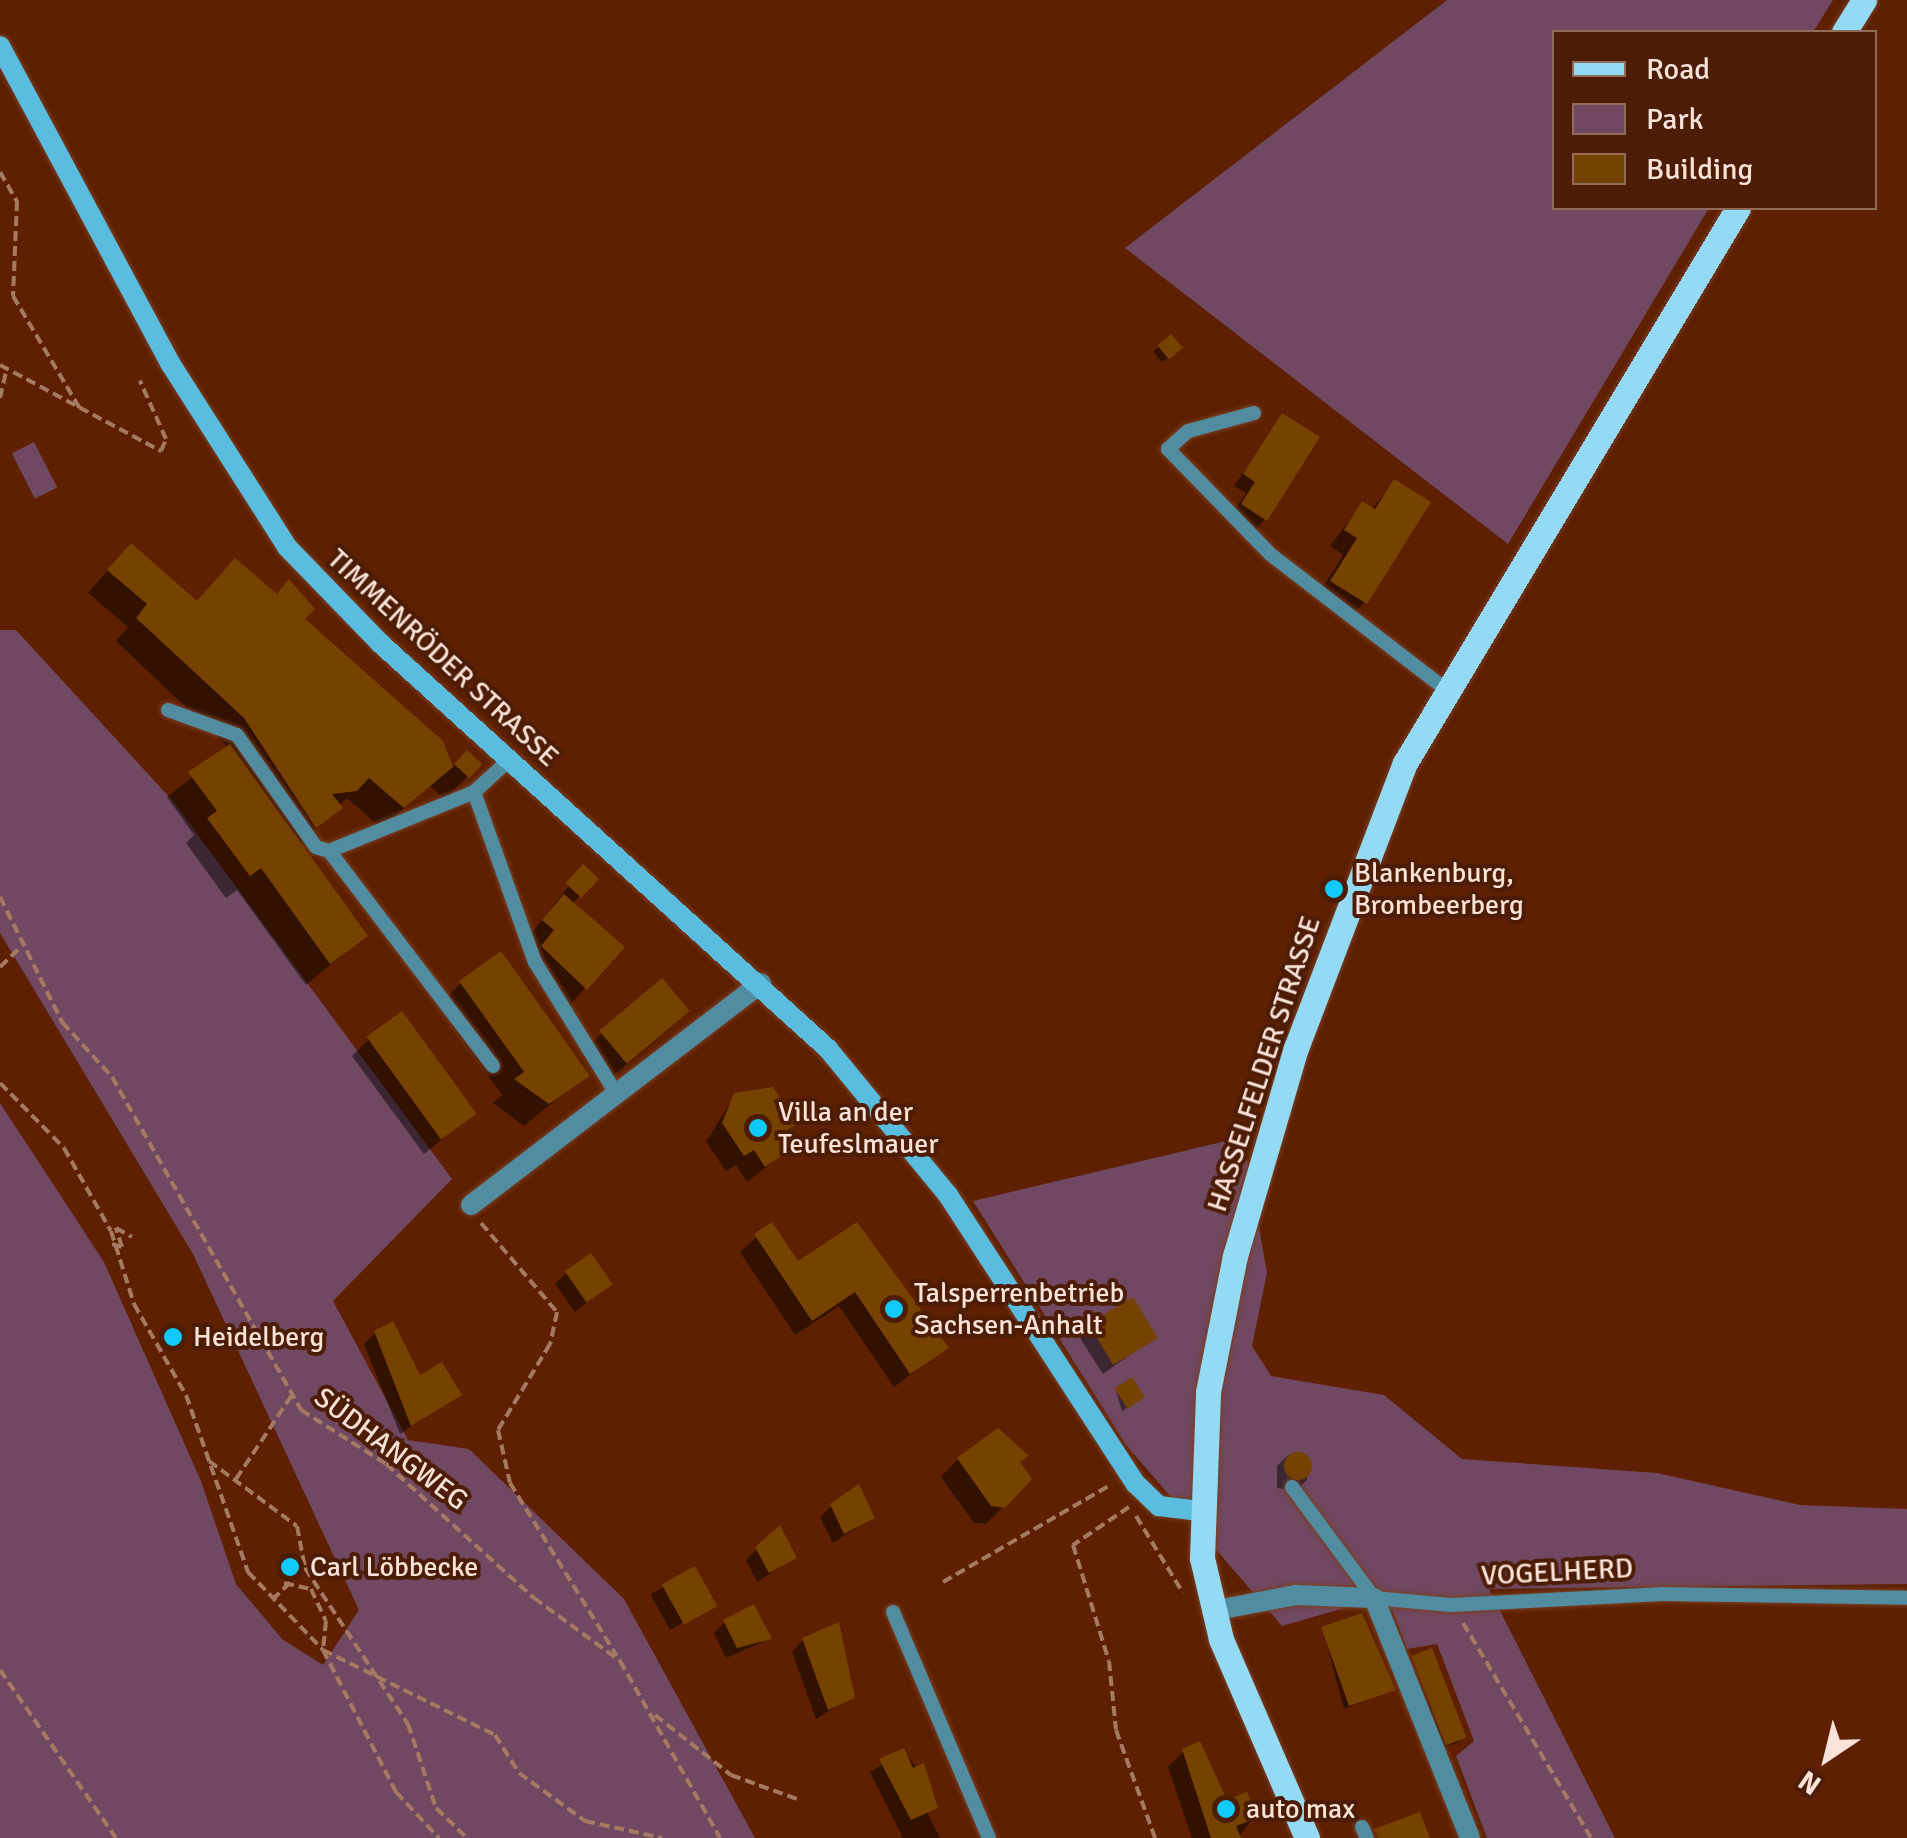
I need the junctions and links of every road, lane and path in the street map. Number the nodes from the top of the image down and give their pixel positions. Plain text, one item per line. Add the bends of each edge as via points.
1 (1864, 0) edge
2 (1845, 30) edge
3 (0, 46) edge
4 (0, 172) edge
5 (1737, 210) edge
6 (0, 365) edge
7 (6, 373) junction
8 (140, 381) dead end
9 (0, 398) edge
10 (82, 412) junction
11 (1254, 413) dead end
12 (1444, 688) junction
13 (168, 710) dead end
14 (509, 760) junction
15 (474, 792) junction
16 (329, 851) junction
17 (0, 897) edge
18 (21, 947) junction
19 (0, 967) edge
20 (761, 983) junction
21 (493, 1066) dead end
22 (0, 1083) edge
23 (617, 1095) junction
24 (471, 1205) joint
25 (132, 1237) dead end
26 (112, 1244) junction
27 (292, 1395) junction
28 (209, 1462) junction
29 (1121, 1478) junction
30 (236, 1479) junction
31 (1292, 1487) dead end
32 (1130, 1506) junction
33 (1198, 1511) junction
34 (305, 1568) junction
35 (943, 1582) dead end
36 (284, 1583) junction
37 (1374, 1598) junction
38 (1907, 1598) edge
39 (272, 1600) junction
40 (1451, 1605) junction
41 (1200, 1610) junction
42 (894, 1612) dead end
43 (324, 1650) junction
44 (620, 1661) junction
45 (0, 1670) edge
46 (382, 1687) junction
47 (651, 1712) junction
48 (798, 1799) dead end
49 (116, 1838) edge
50 (440, 1838) edge
51 (467, 1838) edge
52 (662, 1838) edge
53 (720, 1838) edge
54 (989, 1838) edge
55 (1155, 1838) edge
56 (1308, 1838) edge
57 (1470, 1838) edge
58 (1591, 1838) edge

1 - 2 main road
3 - 14 main road, TIMMENRÖDER STRASSE via 68,161 170,362 261,512 344,609
4 - 10 path via 16,201 13,296
5 - 12 main road, HASSELFELDER STRASSE
6 - 7 path
7 - 9 path
7 - 10 path
8 - 10 path via 166,439 161,451
11 - 12 lane via 1188,431 1168,449 1270,554
12 - 33 main road, HASSELFELDER STRASSE via 1380,824 1271,1125 1216,1340
13 - 16 lane via 236,735 316,847
14 - 15 lane
14 - 20 main road, TIMMENRÖDER STRASSE
15 - 16 lane
15 - 23 lane via 536,962
16 - 21 lane
17 - 18 path, SÜDHANGWEG
18 - 19 path
18 - 27 path, SÜDHANGWEG via 62,1022 112,1077 204,1227
20 - 23 street
20 - 29 main road, TIMMENRÖDER STRASSE via 912,1145
22 - 26 path via 64,1148
23 - 24 street
24 - 44 path via 558,1312 550,1344 498,1430 510,1483
25 - 26 path via 116,1228 122,1247
26 - 28 path
27 - 30 path
27 - 44 path, SÜDHANGWEG
28 - 30 path
28 - 39 path via 248,1572
29 - 32 path
29 - 33 main road, TIMMENRÖDER STRASSE via 1159,1506
29 - 35 path
30 - 34 path via 296,1526
31 - 37 lane
32 - 41 path
32 - 55 path via 1073,1545 1109,1661 1116,1730
33 - 41 main road, HASSELFELDER STRASSE
34 - 36 path
34 - 46 path
36 - 39 path
36 - 43 path via 310,1589 326,1622
37 - 40 lane, VOGELHERD
37 - 41 street, VOGELHERD via 1296,1594
37 - 57 street
38 - 40 lane, VOGELHERD via 1662,1594
39 - 43 path
40 - 58 path
41 - 56 main road, HASSELFELDER STRASSE
42 - 54 lane
43 - 46 path
43 - 50 path via 396,1792
44 - 47 path, SÜDHANGWEG
45 - 49 path
46 - 51 path via 408,1724 436,1808
46 - 52 path via 496,1735 520,1772 585,1821
47 - 48 path via 732,1775
47 - 53 path, SÜDHANGWEG

